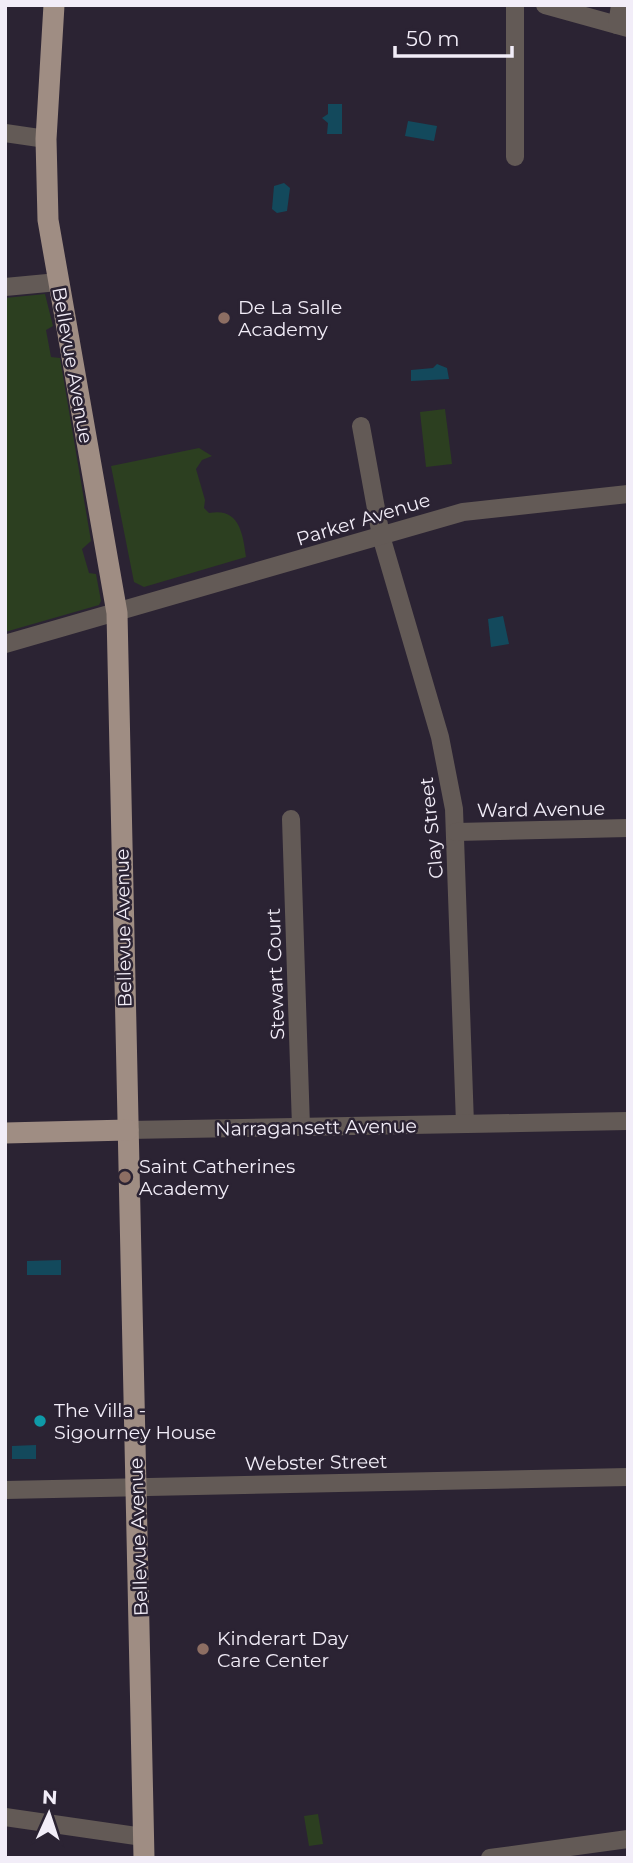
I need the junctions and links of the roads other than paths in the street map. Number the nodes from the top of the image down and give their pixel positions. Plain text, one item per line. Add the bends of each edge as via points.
1 (54, 5) edge
2 (515, 5) edge
3 (545, 5) edge
4 (620, 5) edge
5 (622, 26) edge
6 (5, 133) edge
7 (46, 139) junction
8 (514, 157) dead end
9 (58, 282) junction
10 (5, 287) edge
11 (361, 426) dead end
12 (628, 494) edge
13 (381, 536) junction
14 (117, 613) junction
15 (5, 644) edge
16 (291, 819) dead end
17 (628, 828) edge
18 (456, 832) junction
19 (628, 1121) edge
20 (465, 1124) junction
21 (301, 1127) junction
22 (128, 1130) junction
23 (5, 1132) edge
24 (628, 1477) edge
25 (136, 1486) junction
26 (5, 1490) edge
27 (5, 1817) edge
28 (628, 1839) edge
29 (144, 1847) edge
30 (490, 1858) edge

1 - 7 main road, Bellevue Avenue
2 - 8 street
3 - 5 street
4 - 5 street
6 - 7 street
7 - 9 main road, Bellevue Avenue via 46,199
9 - 10 street
9 - 14 main road, Bellevue Avenue
11 - 13 street, Clay Street
12 - 13 street, Parker Avenue via 463,512
13 - 14 street, Parker Avenue
13 - 18 street, Clay Street via 440,737
14 - 15 street, Parker Avenue
14 - 22 main road, Bellevue Avenue
16 - 21 street, Stewart Court
17 - 18 street, Ward Avenue
18 - 20 street, Clay Street
19 - 20 street, Narragansett Avenue
20 - 21 street, Narragansett Avenue
21 - 22 street, Narragansett Avenue
22 - 23 main road, Narragansett Avenue
22 - 25 main road, Bellevue Avenue
24 - 25 street, Webster Street
25 - 26 street, Webster Street
25 - 29 main road, Bellevue Avenue
27 - 29 street
28 - 30 street

